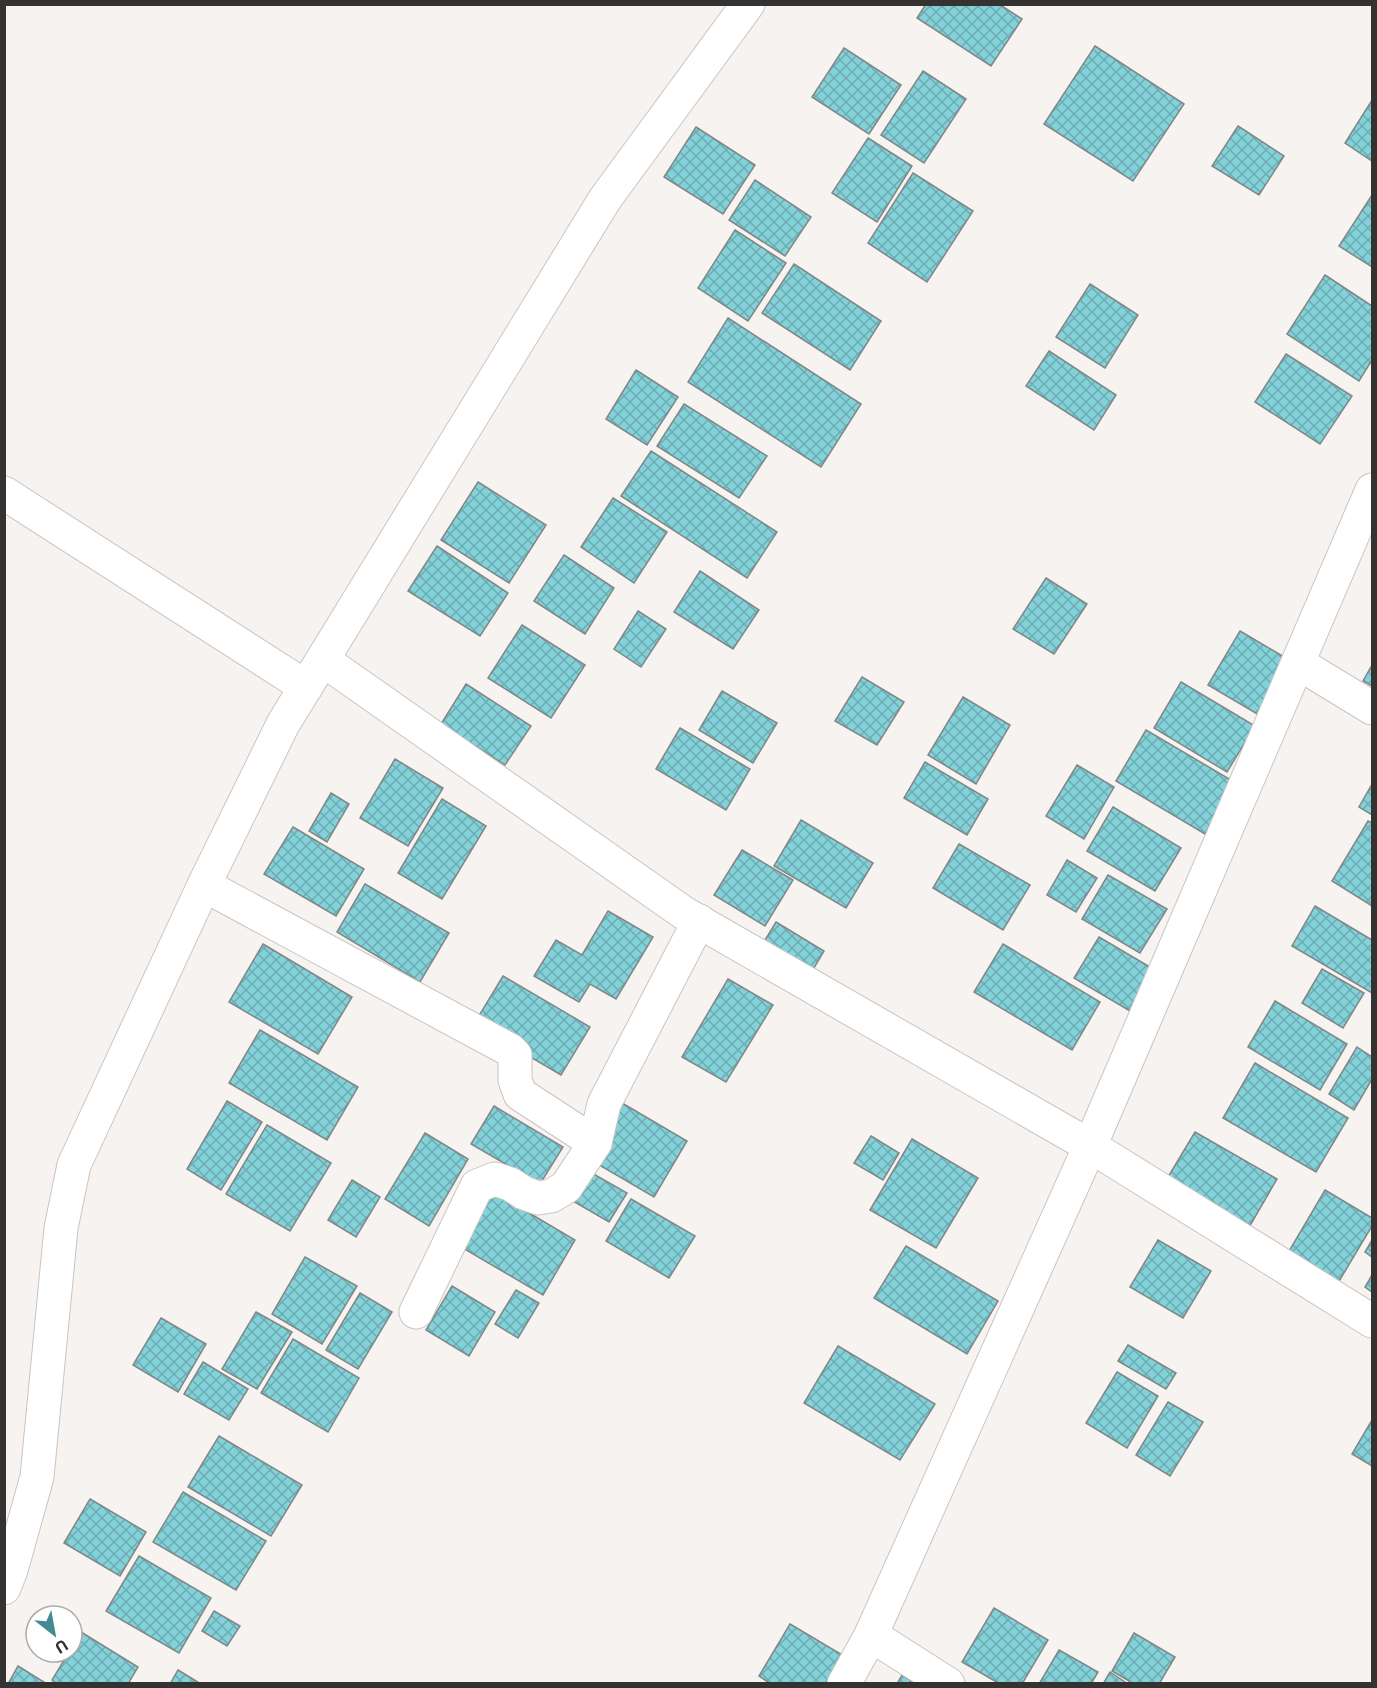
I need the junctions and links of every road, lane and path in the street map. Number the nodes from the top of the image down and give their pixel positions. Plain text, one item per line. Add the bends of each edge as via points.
1 (748, 4) edge
2 (1372, 490) edge
3 (4, 493) edge
4 (323, 660) junction
5 (1298, 663) junction
6 (306, 687) junction
7 (1372, 708) edge
8 (204, 885) junction
9 (699, 921) junction
10 (595, 1143) junction
11 (1090, 1146) junction
12 (416, 1312) dead end
13 (1372, 1321) edge
14 (4, 1588) edge
15 (871, 1635) junction
16 (844, 1683) edge
17 (948, 1683) edge

1 - 4 street via 605,199
2 - 5 street
3 - 6 street
4 - 6 street
4 - 9 street
5 - 7 street
5 - 11 street
6 - 8 street via 283,724
8 - 10 street via 510,1050 515,1055 515,1080 520,1094
8 - 14 street via 74,1165 61,1228 37,1477
9 - 10 street via 604,1104
9 - 11 street
10 - 12 street via 566,1187 551,1196 538,1198 495,1179 477,1186
11 - 13 street
11 - 15 street
15 - 16 street
15 - 17 street

